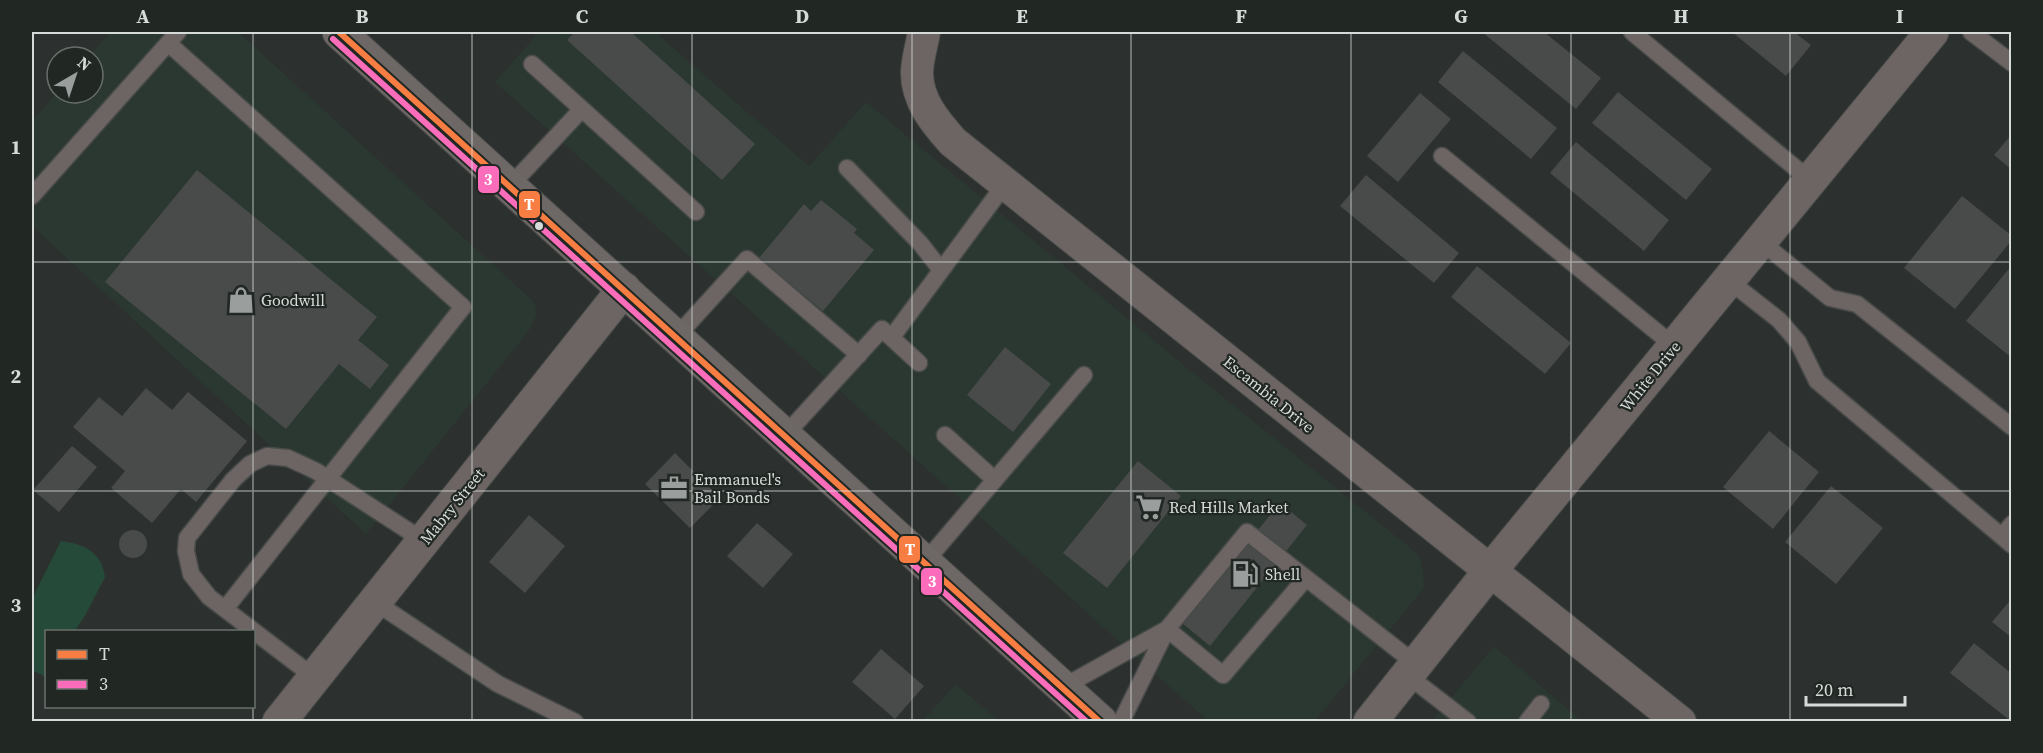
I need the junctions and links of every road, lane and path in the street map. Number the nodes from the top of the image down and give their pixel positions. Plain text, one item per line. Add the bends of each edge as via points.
1 (339, 32) edge
2 (924, 32) edge
3 (1632, 32) edge
4 (1932, 32) edge
5 (1971, 32) edge
6 (173, 37) edge
7 (2012, 63) edge
8 (532, 64) dead end
9 (582, 109) junction
10 (1442, 156) dead end
11 (847, 168) dead end
12 (1810, 180) junction
13 (1005, 184) junction
14 (510, 186) junction
15 (32, 196) edge
16 (696, 212) dead end
17 (1760, 241) junction
18 (941, 270) junction
19 (1728, 280) junction
20 (624, 290) junction
21 (676, 337) junction
22 (892, 337) junction
23 (1674, 346) junction
24 (859, 355) junction
25 (919, 363) dead end
26 (1084, 375) dead end
27 (2012, 427) edge
28 (785, 435) junction
29 (945, 435) dead end
30 (328, 478) junction
31 (995, 480) junction
32 (2008, 535) edge
33 (424, 541) junction
34 (925, 562) junction
35 (1490, 571) junction
36 (1306, 578) junction
37 (375, 602) junction
38 (225, 609) junction
39 (1167, 629) junction
40 (252, 630) edge
41 (255, 632) edge
42 (1412, 669) junction
43 (314, 677) junction
44 (1063, 687) junction
45 (1540, 704) dead end
46 (279, 722) edge
47 (575, 722) edge
48 (1101, 722) edge
49 (1121, 722) edge
50 (1370, 722) edge
51 (1468, 722) edge
52 (1527, 722) edge
53 (1680, 722) edge

1 - 14 main road
2 - 13 street, Escambia Drive via 917,72 931,116 953,142
3 - 12 lane
4 - 12 street, White Drive
5 - 7 lane
6 - 15 lane
6 - 30 lane via 463,307
8 - 9 lane
9 - 14 lane
9 - 16 lane
10 - 23 lane
11 - 18 lane
12 - 17 street, White Drive
13 - 18 lane
13 - 35 street, Escambia Drive
14 - 20 main road
17 - 19 street, White Drive
17 - 27 lane via 1830,298 1857,304
18 - 22 lane
19 - 23 street, White Drive
19 - 32 lane via 1786,327 1817,381
20 - 21 main road
20 - 33 street, Mabry Street
21 - 24 lane via 747,259
21 - 28 main road
22 - 24 lane via 882,328
22 - 25 lane
23 - 35 street, White Drive
24 - 28 lane
26 - 31 lane
28 - 34 main road
29 - 31 lane
30 - 33 lane
30 - 38 lane
30 - 38 lane via 288,458 267,456 250,464 233,480 187,538 191,574 209,597
31 - 34 lane
33 - 37 street, Mabry Street
34 - 44 main road
35 - 42 street, White Drive
35 - 53 street, Escambia Drive
36 - 39 lane via 1223,675
36 - 39 lane via 1247,532
36 - 42 lane
37 - 43 street, Mabry Street
37 - 47 lane via 498,684
38 - 40 lane
39 - 44 lane
39 - 49 lane
41 - 43 lane
42 - 50 street, White Drive
42 - 51 lane
43 - 46 street, Mabry Street
44 - 48 main road
45 - 52 lane

